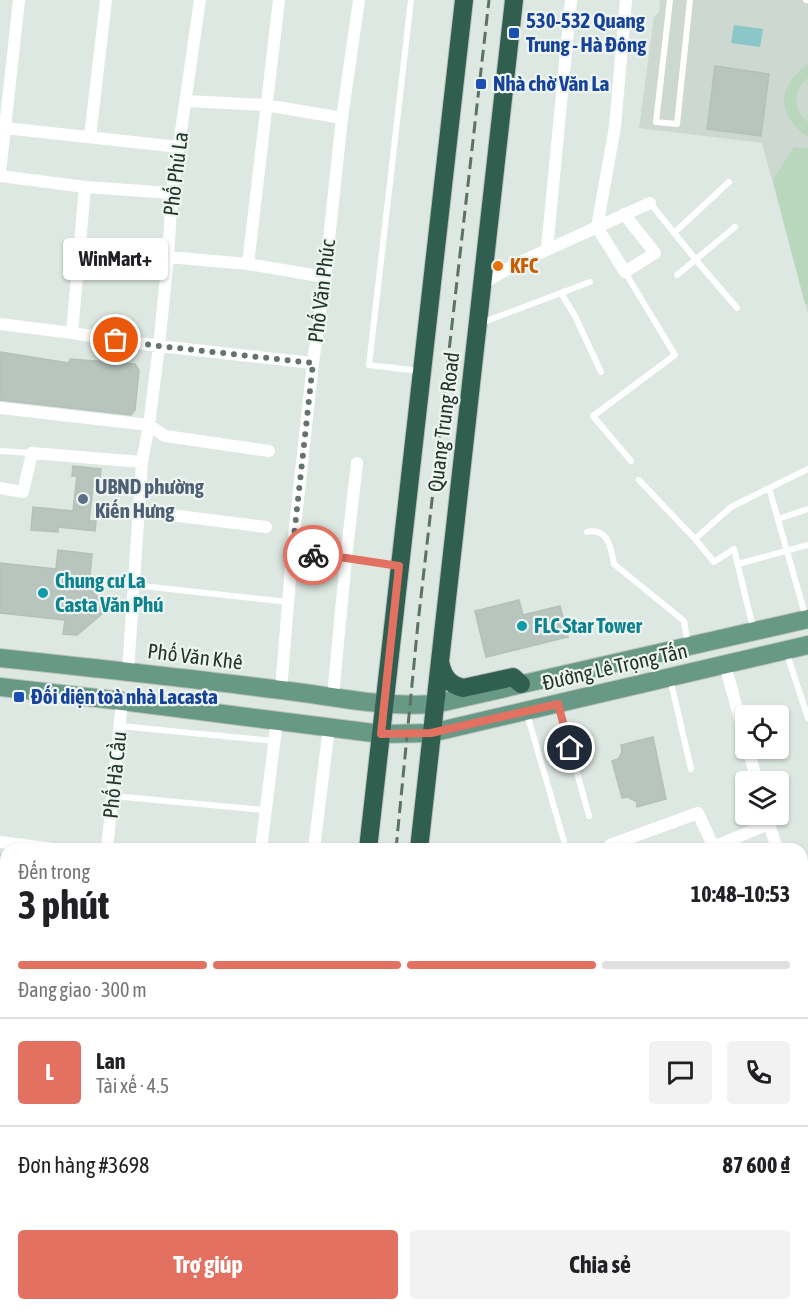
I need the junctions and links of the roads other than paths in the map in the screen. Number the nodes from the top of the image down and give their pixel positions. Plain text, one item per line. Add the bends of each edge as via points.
1 (19, 0) edge
2 (106, 0) edge
3 (200, 0) edge
4 (279, 0) edge
5 (359, 0) edge
6 (411, 0) edge
7 (464, 0) edge
8 (514, 0) edge
9 (571, 0) edge
10 (626, 0) edge
11 (670, 0) edge
12 (690, 0) edge
13 (186, 101) junction
14 (266, 105) junction
15 (342, 118) junction
16 (5, 128) junction
17 (90, 137) junction
18 (179, 147) junction
19 (1, 154) edge
20 (0, 175) edge
21 (729, 182) dead end
22 (85, 187) junction
23 (172, 194) junction
24 (650, 203) joint
25 (624, 214) junction
26 (597, 227) junction
27 (735, 227) dead end
28 (675, 232) junction
29 (548, 249) junction
30 (168, 257) junction
31 (696, 260) junction
32 (248, 264) junction
33 (625, 272) junction
34 (677, 275) dead end
35 (325, 277) junction
36 (590, 282) dead end
37 (482, 284) junction
38 (561, 293) junction
39 (737, 308) dead end
40 (0, 324) edge
41 (477, 324) junction
42 (72, 333) junction
43 (159, 346) junction
44 (313, 363) junction
45 (422, 371) junction
46 (602, 372) dead end
47 (0, 408) edge
48 (149, 425) junction
49 (0, 451) edge
50 (269, 451) dead end
51 (32, 453) junction
52 (631, 461) dead end
53 (142, 462) junction
54 (357, 463) dead end
55 (808, 469) edge
56 (639, 480) dead end
57 (0, 488) edge
58 (769, 488) junction
59 (808, 509) edge
60 (139, 511) junction
61 (778, 519) junction
62 (266, 527) dead end
63 (587, 532) dead end
64 (695, 539) junction
65 (808, 545) edge
66 (787, 551) junction
67 (292, 554) junction
68 (346, 558) junction
69 (738, 564) junction
70 (399, 566) junction
71 (133, 585) junction
72 (289, 602) junction
73 (807, 619) edge
74 (754, 632) junction
75 (808, 645) edge
76 (688, 646) junction
77 (786, 650) junction
78 (0, 658) edge
79 (439, 659) junction
80 (725, 665) junction
81 (128, 671) junction
82 (670, 677) junction
83 (521, 684) junction
84 (0, 687) edge
85 (281, 690) junction
86 (333, 696) junction
87 (122, 701) junction
88 (443, 702) junction
89 (378, 703) junction
90 (558, 704) junction
91 (736, 705) edge
92 (526, 710) junction
93 (808, 718) edge
94 (277, 720) junction
95 (120, 726) junction
96 (328, 727) junction
97 (456, 727) junction
98 (374, 733) junction
99 (431, 733) junction
100 (275, 741) junction
101 (691, 769) dead end
102 (113, 796) junction
103 (266, 810) junction
104 (589, 816) dead end
105 (755, 825) edge
106 (769, 825) edge
107 (564, 841) dead end
108 (108, 843) edge
109 (262, 843) edge
110 (315, 843) edge
111 (368, 843) edge
112 (420, 843) edge
113 (616, 843) edge
114 (709, 843) edge
115 (721, 843) edge
116 (775, 843) edge

1 - 16 street
2 - 17 street
3 - 13 street, Phố Phú La
4 - 14 street
5 - 15 street, Phố Văn Phúc
6 - 45 lane via 369,365
7 - 45 highway, Quang Trung Road
8 - 37 highway, Quang Trung Road
9 - 29 street
10 - 26 street via 615,127
11 - 12 lane via 656,122 677,124
13 - 14 street
13 - 18 street, Phố Phú La
14 - 15 street
14 - 32 street
15 - 35 street, Phố Văn Phúc
16 - 17 street
16 - 19 street
17 - 18 street
18 - 23 street, Phố Phú La
19 - 20 street
20 - 22 street
21 - 28 lane
22 - 23 street
22 - 42 street
23 - 30 street, Phố Phú La
24 - 25 street
24 - 28 lane
25 - 26 street
25 - 33 street via 655,253
26 - 29 street
26 - 33 street
27 - 31 lane
28 - 31 lane
29 - 37 street
30 - 32 street
30 - 43 street, Phố Phú La
31 - 34 lane
31 - 39 lane
32 - 35 street
33 - 52 lane via 675,355 593,416
35 - 44 street, Phố Văn Phúc
36 - 38 lane
37 - 41 highway, Quang Trung Road
38 - 41 lane
38 - 46 lane
40 - 42 street
41 - 79 highway, Quang Trung Road
42 - 43 street
43 - 44 street
43 - 48 street, Phố Phú La
44 - 67 street, Phố Văn Phúc
45 - 70 highway, Quang Trung Road
47 - 48 street
48 - 50 street via 165,436
48 - 53 street, Phố Phú La
49 - 51 lane
51 - 53 street
51 - 57 street via 23,492
53 - 60 street, Phố Phú La
54 - 68 street
55 - 58 lane
56 - 64 lane
58 - 61 lane
58 - 64 lane via 731,507
59 - 61 lane
60 - 62 street
60 - 71 street, Phố Phú La
61 - 66 lane
63 - 76 lane via 601,533 611,546 614,564 684,621
64 - 69 lane via 714,562 734,549
65 - 66 lane
66 - 69 lane
66 - 73 lane
67 - 68 lane
67 - 72 street, Phố Văn Phúc
68 - 70 lane
68 - 86 street
69 - 74 lane
70 - 89 highway, Quang Trung Road
71 - 72 lane
71 - 81 street, Phố Phú La
72 - 85 street, Phố Văn Phúc
73 - 74 main road, Đường Lê Trọng Tấn
74 - 76 main road, Đường Lê Trọng Tấn
75 - 77 main road, Đường Lê Trọng Tấn
76 - 83 main road, Đường Lê Trọng Tấn
77 - 80 main road, Đường Lê Trọng Tấn
77 - 93 lane
78 - 81 main road, Phố Văn Khê
79 - 83 highway via 442,674 456,686 463,688 512,677
79 - 88 highway, Quang Trung Road
80 - 82 main road, Đường Lê Trọng Tấn
80 - 91 street
81 - 85 main road, Phố Văn Khê
82 - 90 main road, Đường Lê Trọng Tấn
82 - 101 lane
83 - 88 main road, Đường Lê Trọng Tấn
84 - 87 main road
85 - 86 main road, Phố Văn Khê
86 - 89 main road, Phố Văn Khê
87 - 94 main road
87 - 95 street, Phố Hà Cầu
88 - 89 main road, Đường Lê Trọng Tấn
88 - 97 main road
88 - 99 highway, Quang Trung Road
89 - 98 highway, Quang Trung Road
90 - 92 main road, Đường Lê Trọng Tấn
90 - 104 lane
92 - 97 main road, Đường Lê Trọng Tấn
92 - 107 lane
94 - 96 main road
94 - 100 street
95 - 100 lane
95 - 102 street, Phố Hà Cầu
96 - 98 main road
96 - 110 street
97 - 99 main road, Đường Lê Trọng Tấn
98 - 99 main road, Đường Lê Trọng Tấn
98 - 111 highway, Quang Trung Road
99 - 112 highway, Quang Trung Road
100 - 103 street
102 - 103 lane
102 - 108 street, Phố Hà Cầu
103 - 109 street
105 - 115 street
106 - 116 street
113 - 114 street via 698,813

